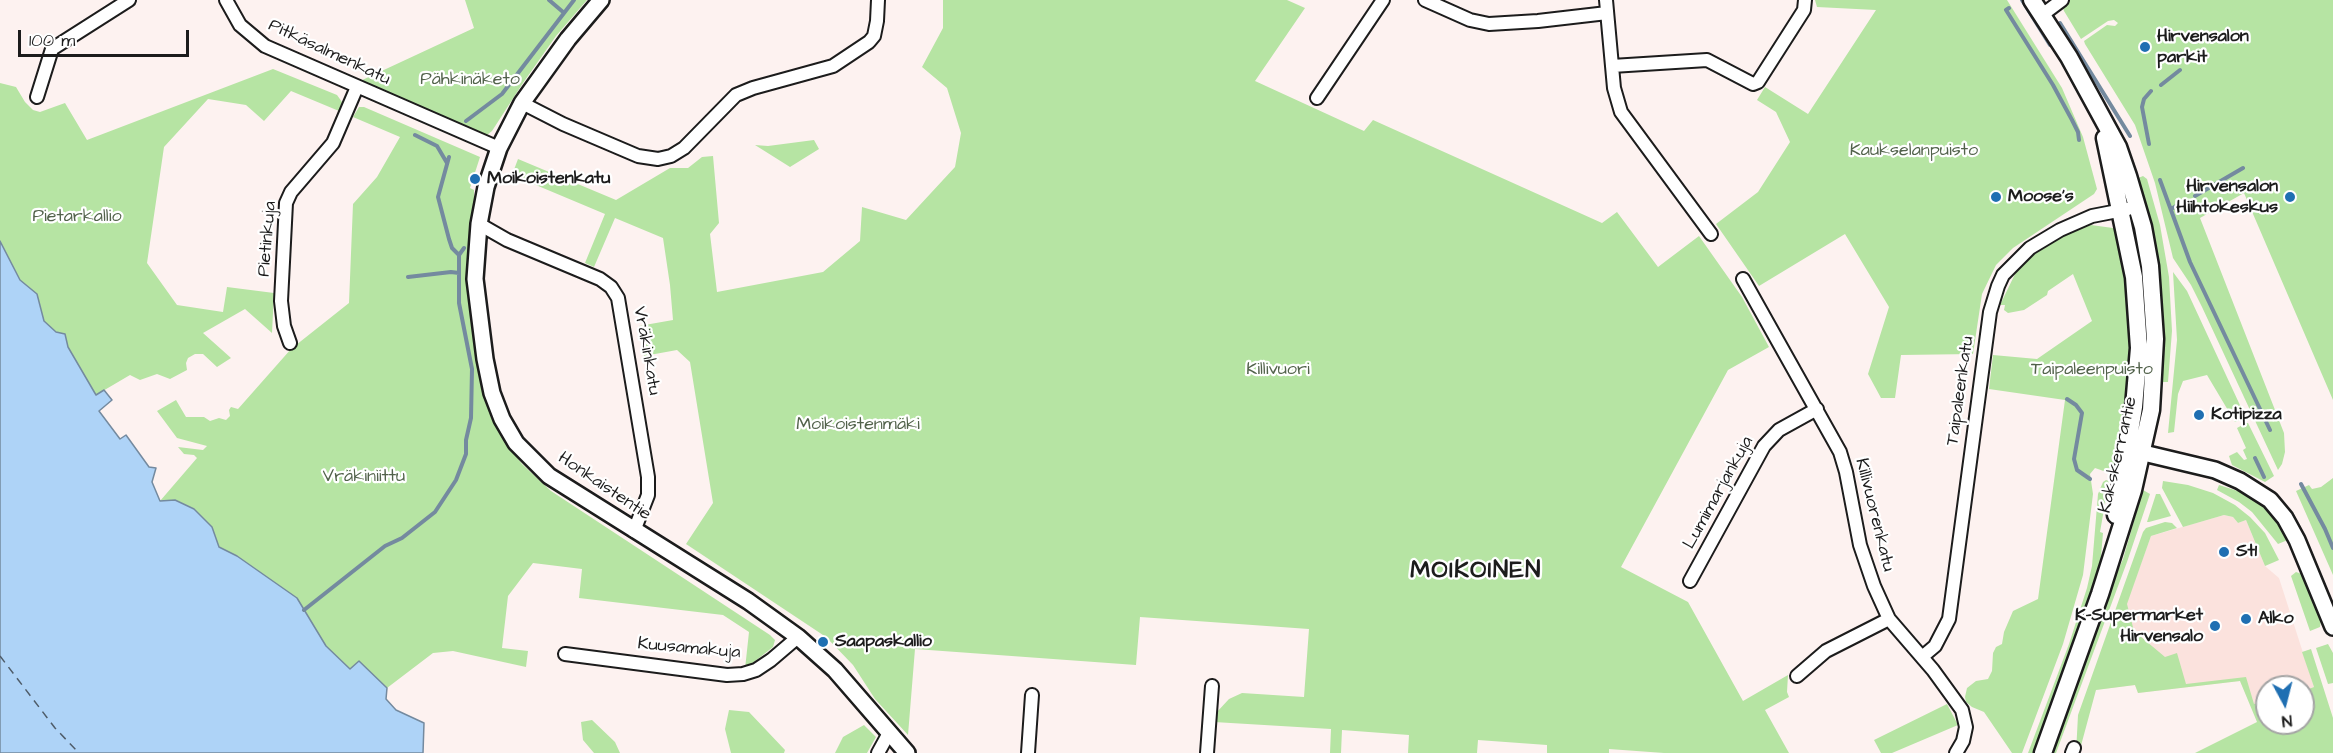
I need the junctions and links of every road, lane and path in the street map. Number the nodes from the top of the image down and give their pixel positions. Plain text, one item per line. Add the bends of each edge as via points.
1 (129, 0) edge
2 (226, 0) edge
3 (601, 0) edge
4 (878, 0) edge
5 (1383, 0) edge
6 (1425, 0) edge
7 (1606, 0) edge
8 (1805, 0) edge
9 (2032, 0) edge
10 (2062, 0) edge
11 (1607, 13) junction
12 (2042, 15) junction
13 (1612, 66) junction
14 (357, 87) junction
15 (37, 97) dead end
16 (1317, 98) dead end
17 (522, 103) junction
18 (499, 148) junction
19 (2129, 209) junction
20 (479, 224) junction
21 (1711, 234) dead end
22 (1743, 279) dead end
23 (290, 343) dead end
24 (1816, 409) junction
25 (2135, 451) junction
26 (634, 531) junction
27 (1690, 582) dead end
28 (1889, 619) junction
29 (2333, 627) edge
30 (798, 638) junction
31 (565, 654) dead end
32 (1922, 657) junction
33 (1797, 676) dead end
34 (1212, 686) dead end
35 (1032, 695) dead end
36 (889, 733) junction
37 (878, 753) edge
38 (907, 753) edge
39 (1028, 753) edge
40 (1207, 753) edge
41 (1956, 753) edge
42 (2043, 753) edge

1 - 15 street via 52,49
2 - 14 street, Pitkäsalmenkatu via 240,25 265,46
3 - 17 street, Honkaistentie
4 - 17 street via 878,21 869,42 833,66 736,95 684,148 671,156 638,156
5 - 16 street
6 - 11 street via 1470,20 1499,25
7 - 11 street
8 - 13 street via 1804,10 1753,84 1707,60
9 - 12 main road, Kakskerrantie
10 - 12 street
11 - 13 street
12 - 19 main road, Kakskerrantie via 2099,116
13 - 21 street via 1617,100 1627,122
14 - 18 street, Pitkäsalmenkatu
14 - 23 street, Pietinkuja via 333,143 286,203 281,301
17 - 18 street, Honkaistentie
18 - 20 street, Honkaistentie
19 - 25 main road, Kakskerrantie via 2139,348
19 - 32 street, Taipaleenkatu via 2080,220 2030,248 2003,275 1990,312 1949,619 1935,646
20 - 26 street, Honkaistentie via 475,279 478,314 492,393 502,419 516,443 549,476
20 - 26 street, Vräkinkatu via 600,279 618,298 648,477 648,495
22 - 24 street, Killivuorenkatu
24 - 27 street, Lumimarjankuja via 1779,430 1764,446
24 - 28 street, Killivuorenkatu via 1840,452 1860,545
25 - 29 street via 2215,470 2270,500 2297,540
25 - 42 main road, Kakskerrantie via 2111,558
26 - 30 street, Honkaistentie via 741,597
28 - 32 street, Killivuorenkatu
28 - 33 street via 1826,651
30 - 31 street, Kuusamakuja via 756,670 743,674
30 - 36 street, Honkaistentie via 835,670
32 - 41 street, Killivuorenkatu via 1962,710 1966,727
34 - 40 street
35 - 39 street
36 - 37 street
36 - 38 street, Honkaistentie

